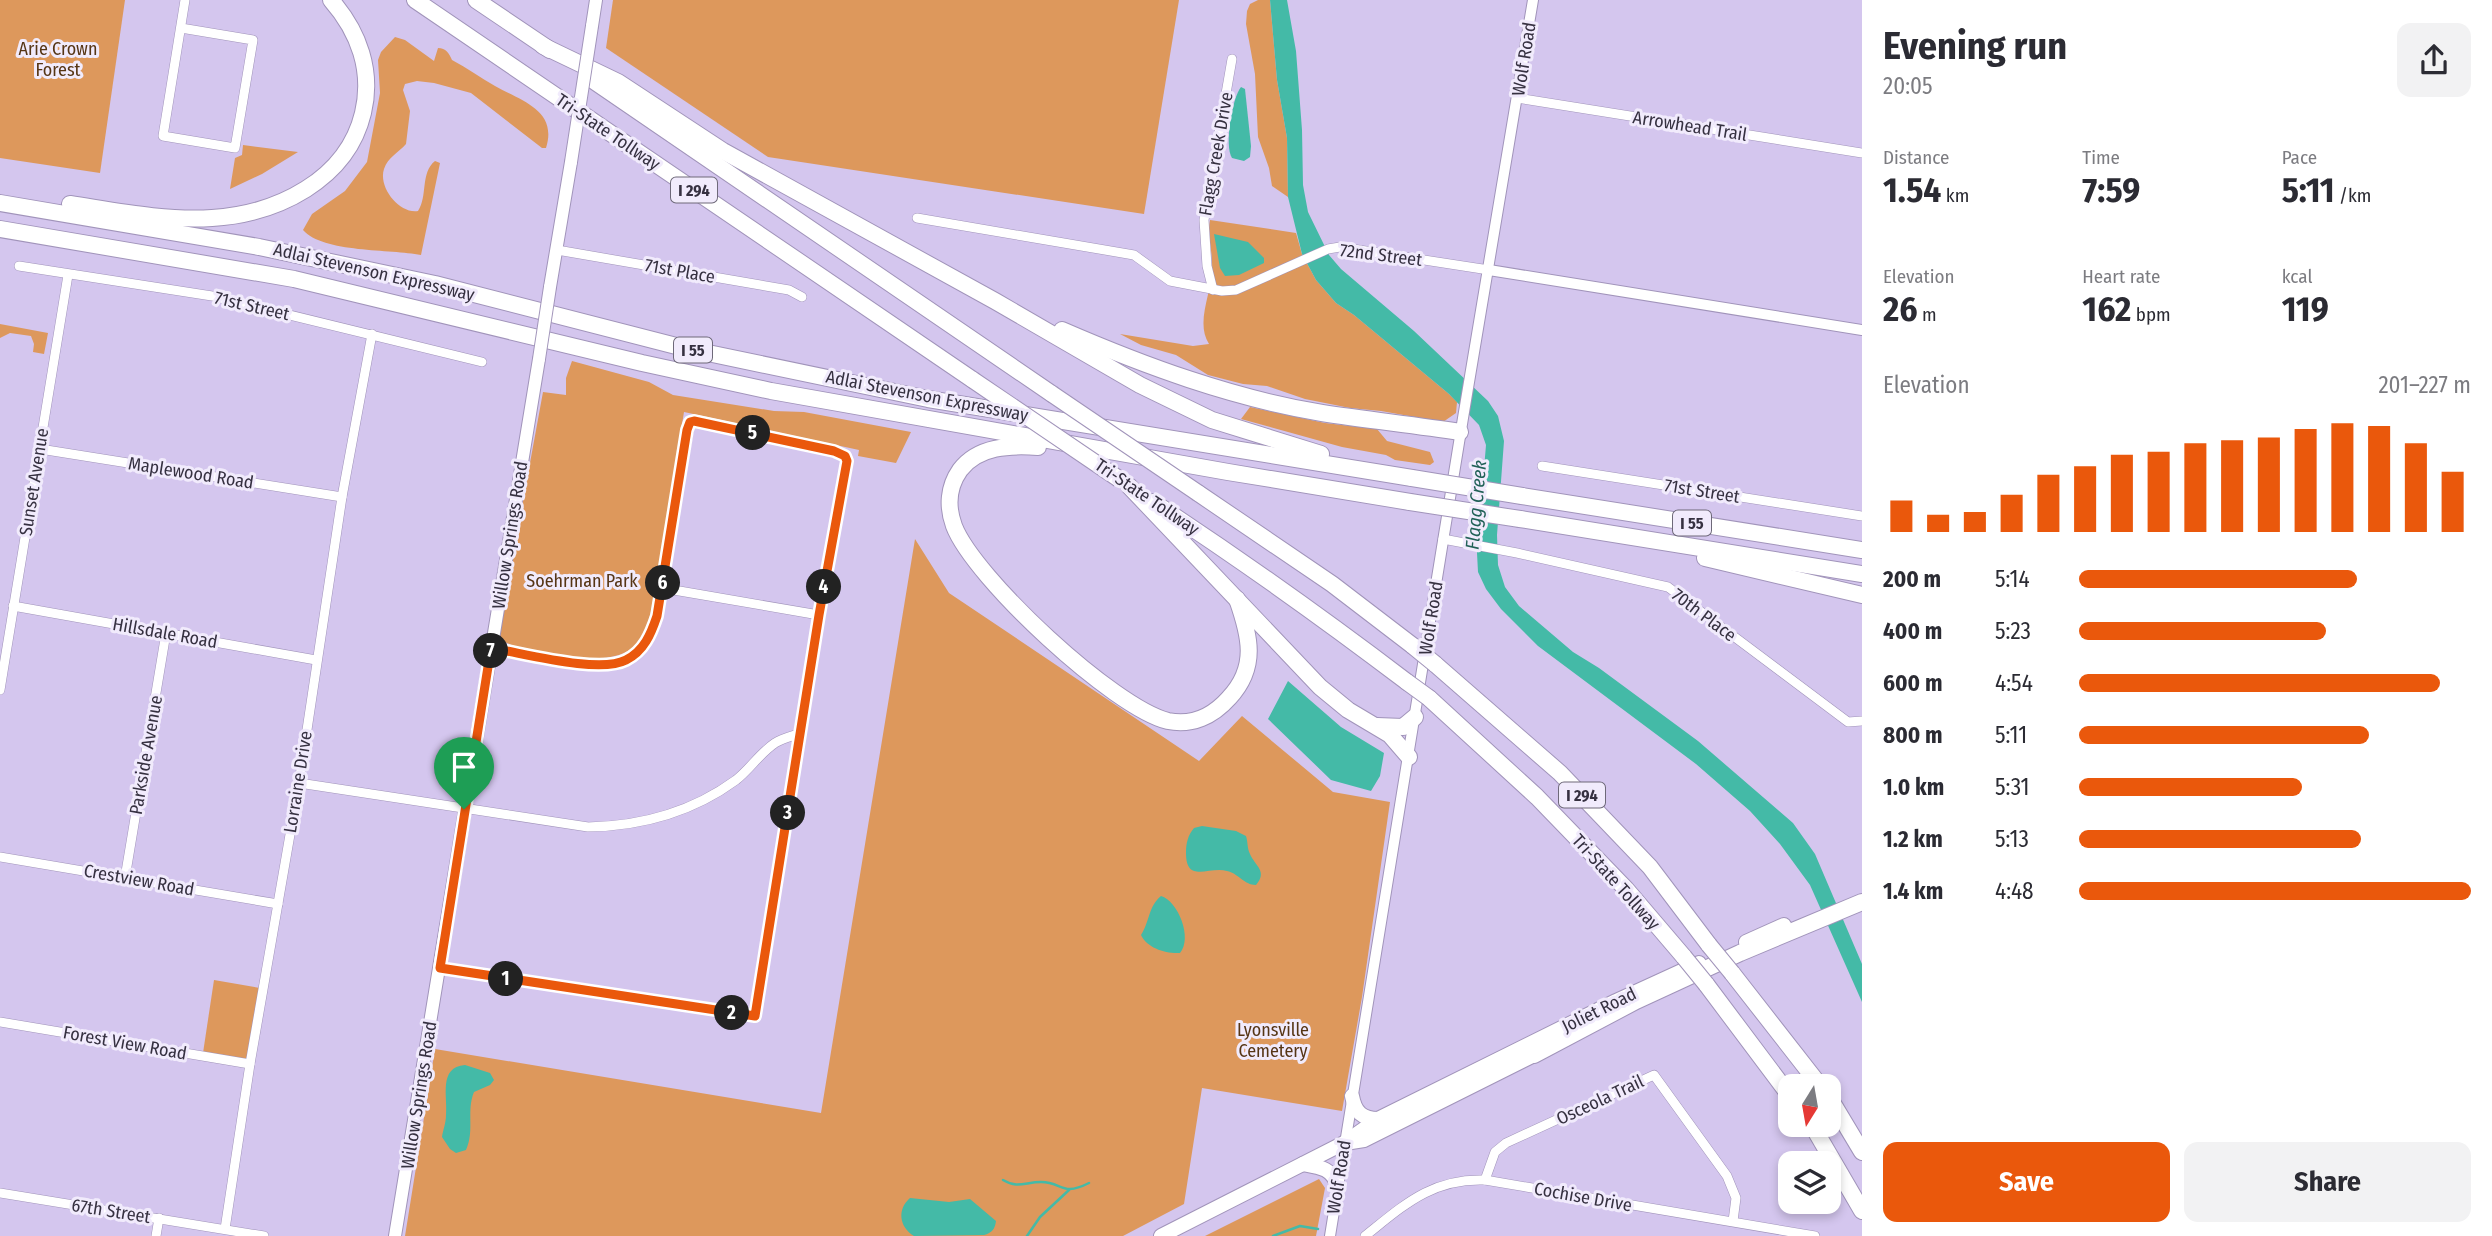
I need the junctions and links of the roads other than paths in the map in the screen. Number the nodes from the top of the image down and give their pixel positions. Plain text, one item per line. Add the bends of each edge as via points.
1 (185, 0) edge
2 (331, 0) edge
3 (415, 0) edge
4 (476, 0) edge
5 (596, 0) edge
6 (1533, 0) edge
7 (181, 28) junction
8 (543, 46) junction
9 (1232, 59) dead end
10 (1517, 98) junction
11 (1862, 153) edge
12 (0, 194) edge
13 (0, 203) edge
14 (917, 218) dead end
15 (0, 229) edge
16 (557, 250) junction
17 (19, 265) dead end
18 (1489, 270) junction
19 (68, 275) junction
20 (1213, 290) junction
21 (802, 297) dead end
22 (995, 301) junction
23 (1862, 330) edge
24 (372, 334) junction
25 (482, 362) dead end
26 (1462, 425) junction
27 (40, 449) junction
28 (1114, 452) junction
29 (1542, 466) dead end
30 (1391, 474) junction
31 (1124, 483) junction
32 (342, 497) junction
33 (1862, 516) edge
34 (1542, 522) junction
35 (1443, 539) junction
36 (1862, 550) edge
37 (1862, 574) edge
38 (662, 589) junction
39 (1862, 595) edge
40 (1237, 599) junction
41 (13, 606) junction
42 (819, 615) junction
43 (166, 633) junction
44 (491, 648) junction
45 (316, 660) junction
46 (0, 690) edge
47 (1415, 717) junction
48 (1861, 722) edge
49 (1374, 726) junction
50 (801, 733) junction
51 (1409, 757) junction
52 (299, 783) junction
53 (464, 809) junction
54 (0, 857) edge
55 (125, 878) junction
56 (1862, 894) edge
57 (278, 904) junction
58 (1854, 908) edge
59 (1819, 919) junction
60 (1784, 925) joint
61 (440, 968) junction
62 (0, 1022) edge
63 (1534, 1055) joint
64 (250, 1065) junction
65 (1811, 1074) edge
66 (1778, 1080) edge
67 (1352, 1096) junction
68 (1841, 1117) edge
69 (1378, 1119) junction
70 (1820, 1138) edge
71 (1344, 1143) junction
72 (1862, 1152) edge
73 (1303, 1164) junction
74 (1485, 1180) junction
75 (1338, 1186) junction
76 (0, 1193) edge
77 (1862, 1211) edge
78 (159, 1218) junction
79 (1733, 1221) junction
80 (225, 1229) junction
81 (156, 1236) edge
82 (264, 1236) edge
83 (395, 1236) edge
84 (1161, 1236) edge
85 (1330, 1236) edge
86 (1364, 1236) edge
87 (1815, 1236) edge

1 - 7 street
2 - 12 highway via 360,45 365,103 351,144 309,189 267,207 212,218 170,218
3 - 31 highway, Tri-State Tollway / I 294, bridge
4 - 8 highway, Tri-State Tollway / I 294
5 - 16 main road, Willow Springs Road, bridge
6 - 10 street, Wolf Road
7 - 7 street via 163,136 235,148 253,40
8 - 22 highway via 618,82 723,151
8 - 65 highway, Tri-State Tollway / I 294, bridge via 1332,584 1435,664 1560,773 1650,867
9 - 20 street, Flagg Creek Drive via 1203,230
10 - 11 street, Arrowhead Trail
10 - 18 street, Wolf Road
13 - 30 highway, Adlai Stevenson Expressway / I 55 via 259,247 435,284 684,348 928,399
14 - 20 street, 72nd Street via 1134,255 1170,281
15 - 28 highway, Adlai Stevenson Expressway / I 55 via 294,279 771,391
16 - 21 street, 71st Place via 789,290
16 - 44 main road, Willow Springs Road, bridge
17 - 19 street, 71st Street
18 - 20 street, 72nd Street via 1340,247 1236,290
18 - 23 street, 72nd Street
18 - 26 street, Wolf Road
19 - 24 street, 71st Street via 212,296
19 - 27 street, Sunset Avenue
22 - 26 highway via 1147,365 1237,394 1321,413
22 - 30 highway via 1140,385 1212,420
24 - 25 street, 71st Street
24 - 32 street, Lorraine Drive
26 - 35 street, Wolf Road
27 - 32 street, Maplewood Road
27 - 41 street, Sunset Avenue
28 - 34 highway, Adlai Stevenson Expressway / I 55, bridge
28 - 40 highway via 1020,445 974,456 958,474 950,494 958,535 982,569 1061,649 1140,709 1168,721 1206,717 1240,687 1249,662 1249,632
29 - 33 street, 71st Street
30 - 36 highway, Adlai Stevenson Expressway / I 55, bridge
31 - 40 highway
31 - 66 highway, Tri-State Tollway / I 294, bridge via 1313,610 1429,698 1537,797 1626,889
32 - 45 street, Lorraine Drive
34 - 37 highway, Adlai Stevenson Expressway / I 55
34 - 39 highway
35 - 47 street, Wolf Road
35 - 48 street, 70th Place via 1668,587 1848,722
38 - 42 street
38 - 42 street via 690,422 717,425 845,456
38 - 44 street via 648,640 625,661 595,665
40 - 49 highway via 1320,687
41 - 43 street, Hillsdale Road
41 - 46 street, Sunset Avenue
42 - 50 street
43 - 45 street, Hillsdale Road
43 - 55 street, Parkside Avenue
44 - 53 main road, Willow Springs Road
45 - 52 street, Lorraine Drive
47 - 49 highway via 1403,727
47 - 51 street, Wolf Road
49 - 51 highway via 1390,735
50 - 53 street via 775,743 736,780 703,801 666,817 624,826 588,827
50 - 61 street via 755,1016
51 - 67 street, Wolf Road
52 - 53 street
52 - 57 street, Lorraine Drive
53 - 61 main road, Willow Springs Road
54 - 55 street, Crestview Road
55 - 57 street, Crestview Road
56 - 58 highway
57 - 64 street, Lorraine Drive
58 - 59 highway
59 - 60 highway, Joliet Road
59 - 63 highway, Joliet Road
60 - 69 main road, Joliet Road via 1622,998
61 - 83 main road, Willow Springs Road
62 - 64 street, Forest View Road
63 - 71 main road, Joliet Road via 1364,1140
64 - 80 street, Lorraine Drive
67 - 69 main road via 1360,1114
67 - 71 street, Wolf Road
68 - 72 highway
69 - 71 main road, Joliet Road
70 - 77 highway
71 - 73 main road, Joliet Road
71 - 75 street, Wolf Road
73 - 75 main road via 1326,1169
73 - 84 main road, Joliet Road
74 - 79 street, Cochise Drive
74 - 79 street, Osceola Trail via 1495,1152 1506,1143 1654,1076 1727,1176 1736,1198
74 - 86 street, Cochise Drive via 1461,1179 1420,1195
75 - 85 street, Wolf Road
76 - 78 street, 67th Street
78 - 80 street, 67th Street
78 - 81 street
79 - 87 street, Cochise Drive
80 - 82 street, 67th Street

